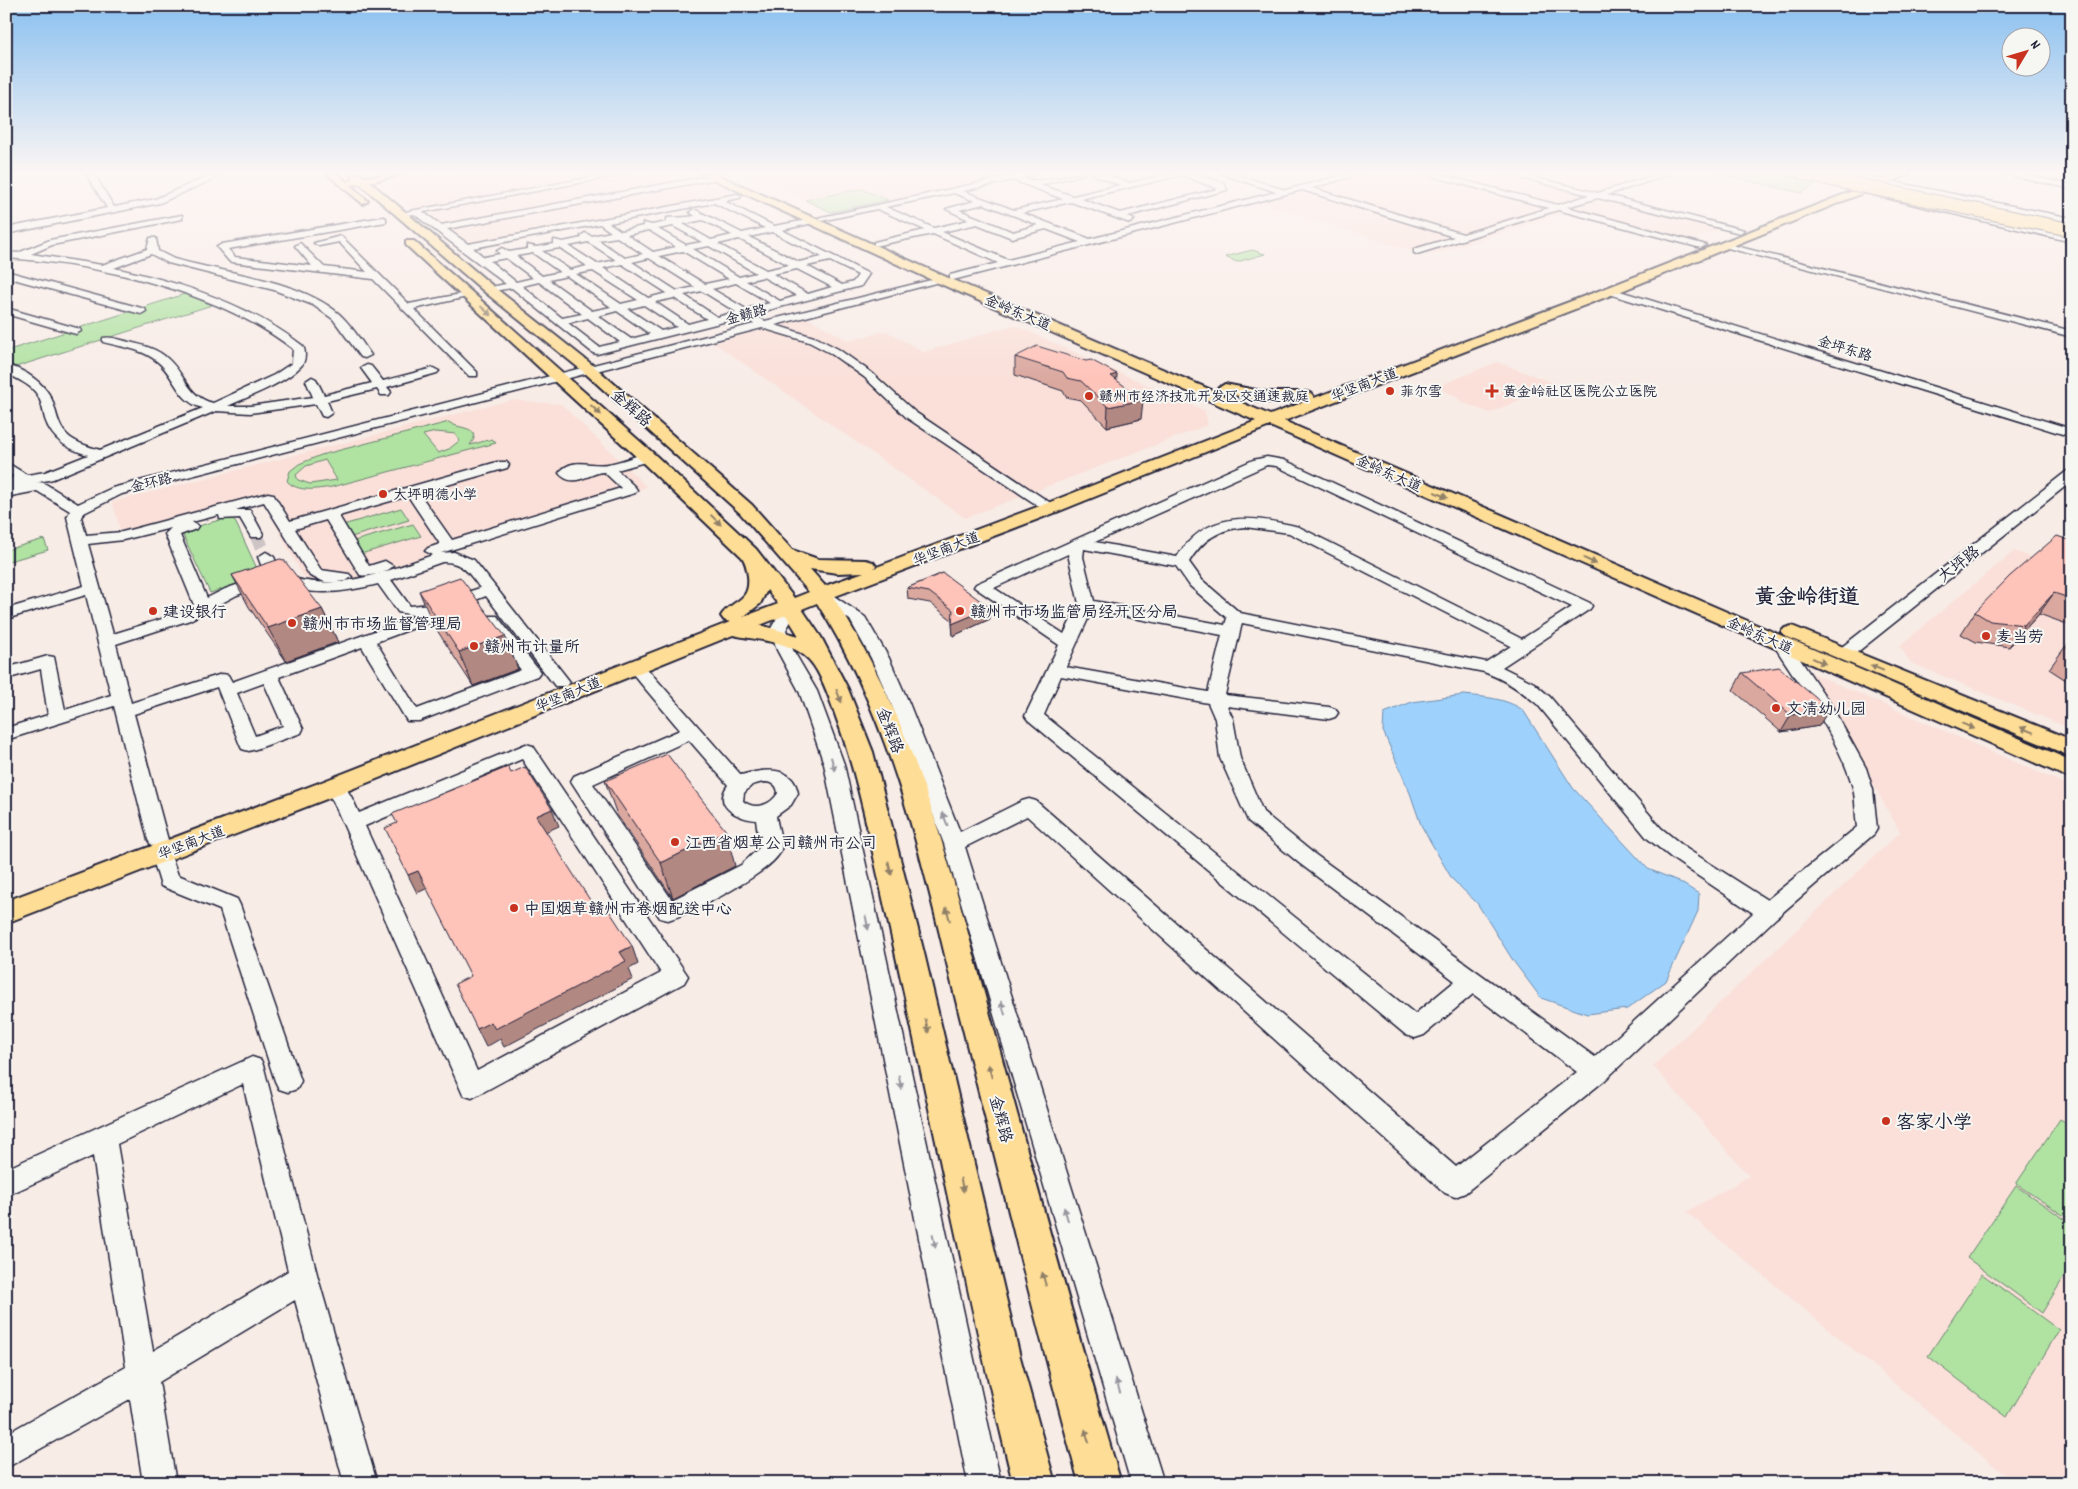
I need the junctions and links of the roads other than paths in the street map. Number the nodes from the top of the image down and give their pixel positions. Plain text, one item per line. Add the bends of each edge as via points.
1 (52, 243) edge
2 (154, 243) edge
3 (245, 243) edge
4 (316, 243) edge
5 (346, 243) edge
6 (423, 243) edge
7 (461, 243) edge
8 (488, 243) edge
9 (491, 243) edge
10 (524, 243) edge
11 (569, 243) edge
12 (596, 243) edge
13 (633, 243) edge
14 (676, 243) edge
15 (709, 243) edge
16 (711, 243) edge
17 (756, 243) edge
18 (801, 243) edge
19 (868, 243) edge
20 (962, 243) edge
21 (1083, 243) edge
22 (1442, 243) edge
23 (1695, 243) edge
24 (1705, 243) edge
25 (1730, 243) edge
26 (877, 244) edge
27 (562, 245) junction
28 (1701, 245) junction
29 (1727, 245) junction
30 (466, 247) junction
31 (685, 249) junction
32 (153, 250) junction
33 (534, 250) junction
34 (1417, 251) dead end
35 (6, 255) edge
36 (508, 255) junction
37 (20, 256) junction
38 (652, 256) junction
39 (830, 258) junction
40 (483, 260) junction
41 (624, 262) junction
42 (1006, 263) junction
43 (797, 265) junction
44 (596, 268) junction
45 (101, 269) junction
46 (322, 271) junction
47 (764, 273) junction
48 (6, 274) edge
49 (569, 274) junction
50 (376, 276) junction
51 (946, 278) junction
52 (542, 280) junction
53 (737, 280) junction
54 (514, 286) junction
55 (704, 287) junction
56 (840, 288) junction
57 (1610, 291) junction
58 (478, 292) junction
59 (674, 294) junction
60 (806, 297) junction
61 (646, 301) junction
62 (778, 304) junction
63 (408, 307) junction
64 (619, 308) junction
65 (6, 311) edge
66 (141, 311) dead end
67 (745, 312) junction
68 (590, 314) junction
69 (30, 318) junction
70 (715, 320) junction
71 (558, 322) junction
72 (14, 324) dead end
73 (764, 324) junction
74 (686, 328) junction
75 (76, 331) dead end
76 (2072, 334) edge
77 (659, 335) junction
78 (107, 340) dead end
79 (629, 342) junction
80 (365, 355) dead end
81 (6, 368) edge
82 (367, 368) dead end
83 (590, 370) junction
84 (433, 371) dead end
85 (473, 374) dead end
86 (559, 378) junction
87 (312, 381) dead end
88 (382, 389) junction
89 (1217, 392) junction
90 (320, 398) junction
91 (1313, 399) junction
92 (213, 408) junction
93 (326, 413) dead end
94 (1272, 415) junction
95 (1323, 431) junction
96 (1230, 432) junction
97 (2072, 433) edge
98 (102, 455) junction
99 (647, 457) junction
100 (502, 465) dead end
101 (6, 466) edge
102 (590, 468) dead end
103 (608, 468) junction
104 (2072, 474) edge
105 (44, 481) junction
106 (11, 488) edge
107 (411, 491) junction
108 (1046, 504) junction
109 (78, 510) junction
110 (330, 514) junction
111 (286, 527) junction
112 (256, 534) tunnel mouth
113 (80, 540) junction
114 (1077, 543) junction
115 (449, 546) junction
116 (785, 551) junction
117 (266, 557) tunnel mouth
118 (755, 560) junction
119 (1181, 562) junction
120 (870, 570) junction
121 (365, 572) junction
122 (382, 576) junction
123 (274, 577) junction
124 (91, 589) junction
125 (489, 590) junction
126 (818, 590) junction
127 (787, 602) junction
128 (1087, 604) junction
129 (203, 607) junction
130 (848, 610) junction
131 (6, 614) edge
132 (730, 623) junction
133 (1233, 624) junction
134 (780, 635) junction
135 (850, 638) junction
136 (366, 639) junction
137 (106, 642) junction
138 (1068, 644) junction
139 (1781, 644) junction
140 (1523, 646) junction
141 (1844, 654) junction
142 (821, 659) junction
143 (636, 667) junction
144 (1489, 668) junction
145 (1055, 670) junction
146 (6, 674) edge
147 (269, 675) junction
148 (561, 682) junction
149 (227, 690) junction
150 (1215, 699) junction
151 (123, 705) junction
152 (1329, 713) dead end
153 (57, 717) junction
154 (692, 732) junction
155 (6, 734) edge
156 (2072, 749) edge
157 (2072, 771) edge
158 (739, 785) junction
159 (333, 787) junction
160 (765, 812) junction
161 (353, 823) junction
162 (954, 844) junction
163 (159, 847) junction
164 (6, 897) edge
165 (6, 912) edge
166 (1768, 912) junction
167 (1473, 980) junction
168 (1596, 1072) junction
169 (288, 1081) dead end
170 (104, 1137) junction
171 (6, 1183) edge
172 (304, 1278) junction
173 (142, 1375) junction
174 (6, 1452) edge
175 (160, 1483) edge
176 (361, 1483) edge
177 (985, 1483) edge
178 (1034, 1483) edge
179 (1100, 1483) edge
180 (1148, 1483) edge

1 - 37 street
2 - 32 street
3 - 46 street via 222,247 232,259
4 - 46 street via 296,247
5 - 50 street
6 - 58 main road, 金辉路
7 - 30 street
8 - 30 street
9 - 36 street
10 - 33 street
11 - 27 street
12 - 41 street
13 - 38 street
14 - 31 street
15 - 31 street
16 - 47 street
17 - 43 street
18 - 39 street
19 - 51 main road, 金岭东大道
20 - 42 street
21 - 42 street, 金赣路
22 - 34 street
23 - 28 street
24 - 28 main road, 华坚南大道
25 - 29 main road, 华坚南大道
26 - 51 main road, 金岭东大道
27 - 33 street
27 - 44 street
28 - 91 main road, 华坚南大道
29 - 57 main road, 华坚南大道
29 - 76 street
30 - 40 street
31 - 38 street
31 - 53 street
32 - 45 street
32 - 80 street via 172,261 286,290 312,300 332,313
33 - 36 street
33 - 49 street
35 - 37 street
36 - 40 street
36 - 52 street
37 - 45 street via 66,260
38 - 41 street
38 - 55 street
39 - 43 street
39 - 56 street via 864,274 857,284
40 - 54 street
41 - 44 street
41 - 59 street
42 - 51 street, 金赣路
43 - 47 street
43 - 56 street
44 - 49 street
44 - 61 street
45 - 92 street via 188,292 238,310 266,323 299,348 299,360 288,371
46 - 50 street
47 - 53 street
47 - 60 street
48 - 66 street
49 - 52 street
49 - 64 street
50 - 63 street
51 - 73 street, 金赣路
51 - 89 main road, 金岭东大道
52 - 54 street
52 - 68 street
53 - 55 street
53 - 62 street
54 - 58 street
54 - 71 street
55 - 59 street
55 - 67 street
56 - 60 street
57 - 91 main road, 华坚南大道
57 - 97 street, 金坪东路
58 - 63 street
58 - 83 main road, 金辉路
58 -> 86 main road, 金辉路
59 - 61 street
59 - 70 street
60 - 62 street
61 - 64 street
61 - 74 street
62 - 67 street
63 - 85 street
64 - 68 street
64 - 77 street
65 - 69 street
67 - 70 street
67 - 73 street
68 - 71 street
68 - 79 street
69 - 72 street
69 - 75 street
70 - 74 street
71 - 79 street via 597,351
73 - 83 street, 金赣路
73 - 108 street via 813,340 834,351 868,375 911,415
74 - 77 street
77 - 79 street
78 - 92 street via 164,360 191,398
81 - 98 street via 32,383 43,394 53,426 62,437 73,445
82 - 88 street
83 - 86 street, 金赣路
83 - 116 main road, 金辉路 via 746,509
84 - 88 street
86 -> 99 main road, 金辉路
86 - 109 street, 金环路 via 126,489
87 - 90 street
88 - 90 street
89 - 91 main road
89 - 94 main road, 金岭东大道
89 - 96 main road via 1227,413
90 - 92 street via 257,409
90 - 93 street
91 - 94 main road, 华坚南大道
91 - 95 main road via 1309,413
92 - 98 street
94 - 95 main road, 金岭东大道
94 - 96 main road, 华坚南大道
95 - 96 main road
95 -> 139 main road, 金岭东大道
95 - 141 main road, 金岭东大道
96 - 108 main road, 华坚南大道
98 - 105 street
99 - 103 street
99 -> 118 main road, 金辉路 via 715,518
100 - 107 street
101 - 106 street via 20,475
102 - 103 street
103 - 115 street via 630,490
104 - 141 street, 大坪路
105 - 106 street
105 - 109 street
107 - 110 street
107 - 115 street
108 - 120 main road, 华坚南大道
109 - 113 street via 74,517
110 - 111 street
110 - 121 street
111 - 113 street via 268,497 122,536
111 - 121 street via 314,573 333,578
112 - 129 street via 245,513 173,532
113 - 124 street
114 - 119 street
114 - 128 street via 1075,557
114 - 138 street via 982,587
114 - 140 street via 1258,463 1279,463 1584,606
115 - 121 street
116 - 120 main road via 814,565
116 - 126 main road, 金辉路
117 - 123 street
118 - 127 main road, 金辉路
118 - 132 main road via 760,584 757,594
119 - 133 street via 1196,584
119 - 140 street via 1187,549 1210,529 1251,522 1274,524 1294,530
120 - 126 main road, 华坚南大道
120 - 130 main road
122 - 123 street via 322,590 289,585
122 - 125 street via 454,556 469,563
122 - 125 street via 403,608 411,611 430,609
123 - 129 street via 231,592
124 - 131 street
124 - 137 street
125 - 148 street
126 - 127 main road, 华坚南大道
126 - 130 street
126 - 135 main road, 金辉路
127 - 132 main road, 华坚南大道
127 - 134 street via 778,630
127 - 142 main road, 金辉路
128 - 133 street
128 - 138 street
129 - 137 street via 184,617
130 - 135 main road
162 -> 130 street via 884,667 857,617
132 - 134 main road
132 - 143 main road, 华坚南大道
132 - 148 main road, 华坚南大道
133 - 144 street
133 - 150 street
134 - 142 main road
134 -> 177 street via 808,691 834,764
179 -> 135 main road, 金辉路 via 924,821 875,689
136 - 136 street via 413,716 531,672 477,600
136 - 147 street
137 - 151 street
138 - 145 street
139 -> 157 main road, 金岭东大道
139 - 166 street via 1822,706 1856,768 1863,790 1867,829
140 - 144 street
156 -> 141 main road, 金岭东大道
142 -> 178 main road, 金辉路 via 837,690 863,761 1001,1357
143 - 154 street
143 - 159 main road, 华坚南大道
144 - 166 street via 1528,687 1544,701 1654,833
145 - 150 street
145 - 167 street via 1034,716 1415,1028
146 - 153 street via 48,661
147 - 149 street
147 - 149 street via 294,729 249,745
148 - 163 main road, 华坚南大道
149 - 151 street via 222,679
150 - 152 street
150 - 167 street via 1224,720 1230,758 1255,816 1306,858
151 - 153 street
151 - 163 street
153 - 155 street
154 - 158 street
154 - 160 street via 581,781 668,912 748,871 771,849
158 - 160 street via 732,797 737,808 752,813
158 - 160 street via 763,775 785,782 788,788 786,798 776,808
159 - 161 street via 342,798
159 - 163 main road, 华坚南大道
161 - 161 street via 472,1087 676,976 526,750
162 - 168 street via 1029,806 1456,1184
180 -> 162 street
163 - 164 main road, 华坚南大道
163 - 165 main road, 华坚南大道
163 - 169 street via 168,880 230,905
166 - 168 street
167 - 168 street
170 - 171 street
170 - 172 street via 252,1068
170 - 173 street
172 - 173 street
172 - 176 street
173 - 174 street
173 - 175 street

